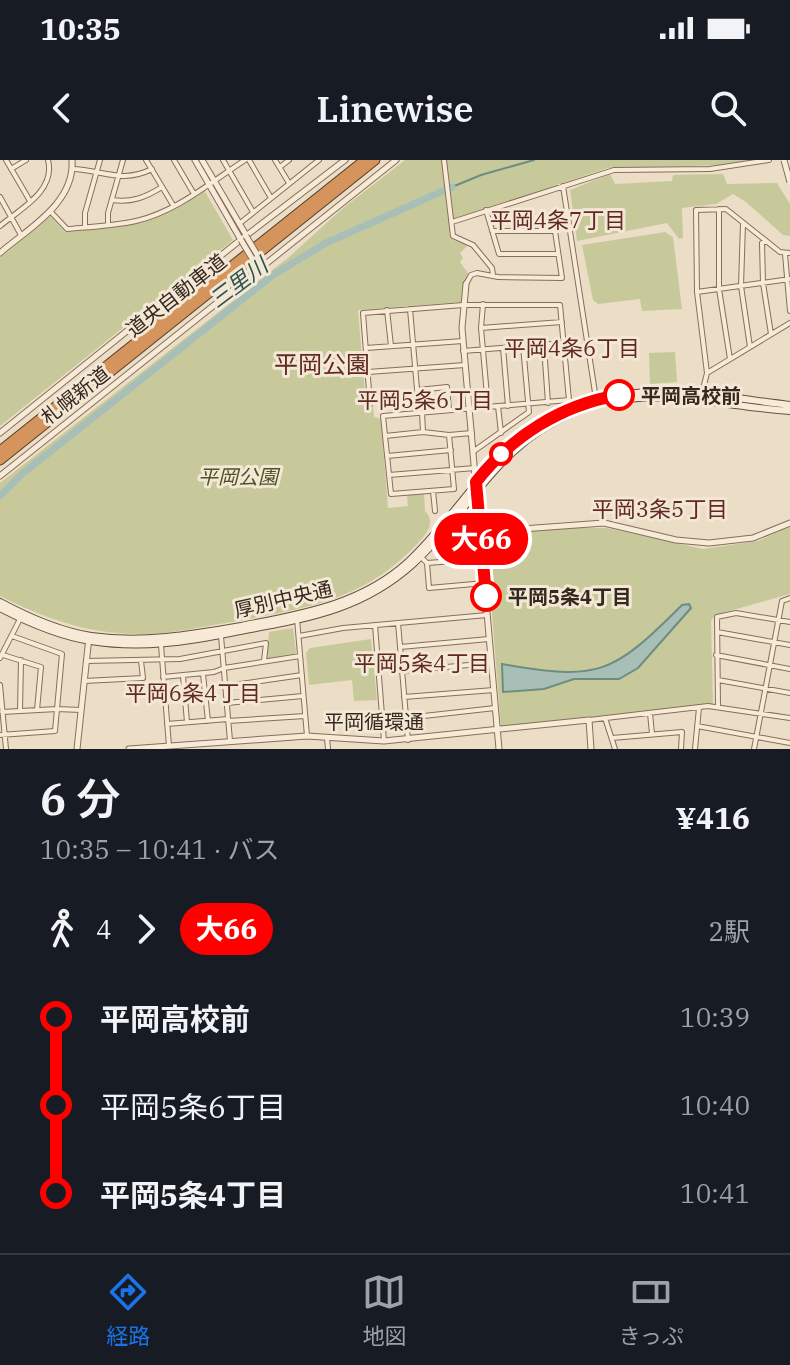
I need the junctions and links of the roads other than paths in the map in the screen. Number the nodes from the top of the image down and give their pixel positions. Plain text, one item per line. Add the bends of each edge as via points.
1 (6, 160) edge
2 (26, 160) edge
3 (48, 160) edge
4 (72, 160) edge
5 (100, 160) edge
6 (123, 160) edge
7 (146, 160) edge
8 (174, 160) edge
9 (195, 160) edge
10 (202, 160) edge
11 (223, 160) edge
12 (247, 160) edge
13 (275, 160) edge
14 (289, 160) edge
15 (319, 160) edge
16 (345, 160) edge
17 (365, 160) edge
18 (375, 160) edge
19 (396, 160) edge
20 (444, 160) edge
21 (769, 160) edge
22 (783, 160) edge
23 (790, 160) edge
24 (280, 167) junction
25 (11, 169) junction
26 (72, 169) junction
27 (152, 169) junction
28 (229, 170) junction
29 (97, 171) junction
30 (118, 177) junction
31 (212, 182) junction
32 (790, 182) edge
33 (289, 183) junction
34 (563, 186) junction
35 (162, 187) junction
36 (194, 194) junction
37 (0, 197) edge
38 (271, 198) junction
39 (112, 200) junction
40 (30, 201) junction
41 (173, 205) junction
42 (719, 209) junction
43 (486, 210) junction
44 (50, 211) junction
45 (253, 212) junction
46 (11, 217) junction
47 (452, 222) junction
48 (743, 223) junction
49 (239, 224) junction
50 (108, 225) junction
51 (0, 226) edge
52 (85, 227) junction
53 (492, 231) junction
54 (21, 235) junction
55 (243, 238) junction
56 (765, 241) junction
57 (0, 253) edge
58 (787, 253) edge
59 (558, 254) junction
60 (261, 268) junction
61 (493, 275) junction
62 (788, 280) edge
63 (763, 283) junction
64 (466, 284) joint
65 (741, 286) junction
66 (719, 289) junction
67 (697, 292) junction
68 (483, 304) junction
69 (463, 305) junction
70 (410, 309) junction
71 (387, 310) junction
72 (790, 311) edge
73 (562, 322) junction
74 (790, 323) edge
75 (481, 328) junction
76 (771, 334) junction
77 (463, 341) junction
78 (564, 343) junction
79 (413, 344) junction
80 (544, 345) junction
81 (391, 346) junction
82 (523, 346) junction
83 (750, 347) junction
84 (365, 348) junction
85 (503, 348) junction
86 (483, 349) junction
87 (463, 351) junction
88 (730, 359) junction
89 (465, 365) junction
90 (416, 369) junction
91 (368, 372) junction
92 (707, 373) junction
93 (418, 392) junction
94 (702, 395) junction
95 (396, 397) dead end
96 (596, 399) junction
97 (548, 403) junction
98 (370, 404) dead end
99 (528, 404) junction
100 (498, 406) junction
101 (508, 406) junction
102 (488, 407) junction
103 (790, 408) edge
104 (469, 409) junction
105 (449, 410) junction
106 (421, 412) junction
107 (423, 432) junction
108 (0, 433) edge
109 (472, 433) junction
110 (501, 433) junction
111 (449, 435) junction
112 (385, 436) junction
113 (451, 450) junction
114 (0, 451) edge
115 (474, 451) junction
116 (387, 456) junction
117 (0, 460) edge
118 (475, 468) junction
119 (453, 469) junction
120 (389, 475) junction
121 (0, 476) edge
122 (477, 485) junction
123 (433, 491) junction
124 (435, 511) dead end
125 (790, 523) edge
126 (481, 532) junction
127 (421, 557) junction
128 (482, 559) junction
129 (427, 563) junction
130 (485, 583) junction
131 (790, 598) edge
132 (0, 602) edge
133 (0, 608) edge
134 (487, 615) junction
135 (22, 616) junction
136 (297, 618) junction
137 (778, 620) junction
138 (790, 622) edge
139 (398, 623) junction
140 (375, 625) junction
141 (716, 632) junction
142 (221, 635) junction
143 (12, 636) junction
144 (299, 636) junction
145 (89, 638) junction
146 (489, 639) junction
147 (774, 642) junction
148 (161, 644) junction
149 (790, 645) edge
150 (400, 647) junction
151 (222, 650) junction
152 (716, 655) junction
153 (2, 656) edge
154 (300, 656) junction
155 (21, 660) junction
156 (161, 660) junction
157 (86, 661) junction
158 (141, 661) junction
159 (264, 661) junction
160 (491, 663) junction
161 (770, 665) junction
162 (224, 668) junction
163 (790, 669) edge
164 (402, 671) junction
165 (203, 674) junction
166 (302, 675) junction
167 (183, 676) junction
168 (163, 677) junction
169 (717, 680) junction
170 (84, 681) junction
171 (0, 685) edge
172 (226, 686) junction
173 (765, 688) junction
174 (494, 690) junction
175 (790, 693) edge
176 (303, 696) junction
177 (404, 697) junction
178 (227, 703) junction
179 (718, 706) junction
180 (699, 707) junction
181 (495, 708) junction
182 (57, 709) junction
183 (37, 710) junction
184 (81, 710) junction
185 (20, 711) junction
186 (2, 712) junction
187 (650, 713) junction
188 (760, 713) junction
189 (305, 716) junction
190 (406, 718) junction
191 (605, 718) junction
192 (790, 718) edge
193 (228, 720) junction
194 (589, 720) junction
195 (208, 721) junction
196 (187, 722) junction
197 (167, 724) junction
198 (697, 726) junction
199 (498, 731) junction
200 (652, 734) junction
201 (2, 735) edge
202 (307, 736) junction
203 (757, 737) junction
204 (327, 738) junction
205 (612, 738) junction
206 (266, 739) junction
207 (408, 740) junction
208 (230, 741) junction
209 (384, 741) junction
210 (790, 742) edge
211 (169, 746) junction
212 (213, 746) edge
213 (154, 748) edge
214 (6, 749) edge
215 (77, 749) edge
216 (132, 749) edge
217 (265, 749) edge
218 (328, 749) edge
219 (499, 749) edge
220 (591, 749) edge
221 (615, 749) edge
222 (681, 749) edge
223 (695, 749) edge
224 (754, 749) edge
225 (789, 749) edge

1 - 25 street
2 - 25 street
3 - 40 street via 47,184
4 - 26 street
5 - 29 street
6 - 30 street
7 - 27 street
8 - 36 street
9 - 31 street
10 - 31 street
11 - 28 street
12 - 28 street
12 - 38 street
13 - 24 street
14 - 24 street
15 - 33 street
16 - 55 street, 札幌新道
17 - 114 highway, 道央自動車道
18 - 117 highway, 道央自動車道
19 - 60 street, 札幌新道
20 - 47 street
21 - 34 street via 710,169 614,170
22 - 23 street
22 - 32 street, bridge
24 - 33 street
25 - 40 street
26 - 29 street
26 - 44 street via 65,193
27 - 30 street
27 - 35 street
28 - 31 street
28 - 45 street
29 - 30 street
29 - 52 street
30 - 39 street
31 - 36 street
31 - 49 street
31 - 55 street
33 - 38 street
34 - 43 street
34 - 96 street
35 - 39 street via 132,201
35 - 41 street
36 - 41 street
37 - 46 street
38 - 45 street
39 - 50 street
40 - 46 street
41 - 50 street via 146,218
42 - 48 street
42 - 66 street
42 - 67 street via 696,210
43 - 47 street
43 - 53 street
44 - 52 street via 64,228
44 - 54 street
45 - 49 street
46 - 51 street
46 - 54 street
47 - 61 street via 455,238 473,245
48 - 56 street
48 - 65 street
49 - 55 street
50 - 52 street
53 - 59 street via 499,254
53 - 59 street via 555,231
54 - 57 street
55 - 60 street, bridge
55 - 108 street, 札幌新道
56 - 58 street
56 - 63 street
58 - 62 street
59 - 61 street via 562,278
60 - 121 street, 札幌新道
61 - 64 street via 474,273
62 - 63 street
62 - 72 street
63 - 65 street
63 - 76 street
64 - 69 street
65 - 66 street
65 - 83 street
66 - 67 street
66 - 88 street
67 - 92 street
68 - 69 street
68 - 73 street via 560,305
68 - 75 street
69 - 70 street
69 - 77 street
70 - 71 street
70 - 79 street
71 - 81 street
71 - 84 street via 362,313
73 - 75 street
73 - 78 street
74 - 76 street
75 - 86 street
76 - 83 street
77 - 79 street
77 - 87 street
78 - 80 street
78 - 97 street via 569,400
79 - 81 street
79 - 90 street
80 - 82 street
80 - 97 street
81 - 84 street
82 - 85 street
82 - 99 street
83 - 88 street
84 - 91 street
85 - 86 street
85 - 101 street
86 - 87 street
86 - 102 street
87 - 89 street
88 - 92 street
89 - 90 street
89 - 104 street
90 - 91 street
90 - 93 street
91 - 98 street
92 - 94 street
93 - 95 street
93 - 105 street via 447,387
93 - 106 street
94 - 96 main road, 厚別中央通 via 661,391
94 - 103 main road, 厚別中央通
96 - 122 main road, 厚別中央通 via 528,432 496,459
97 - 99 street
99 - 101 street
99 - 110 street via 529,412
100 - 101 street
100 - 102 street
100 - 110 street
102 - 104 street
103 - 122 main road, 厚別中央通 via 658,396 604,403 538,431
104 - 105 street
104 - 109 street
105 - 106 street
106 - 107 street
106 - 112 street via 383,416
107 - 111 street
107 - 112 street
109 - 111 street
109 - 115 street
110 - 115 street
111 - 113 street
112 - 116 street
113 - 116 street
113 - 119 street
115 - 118 street
116 - 120 street
118 - 119 street
118 - 122 street
119 - 120 street
119 - 123 street via 454,489
120 - 123 street via 391,494
122 - 126 street
122 - 127 main road, 厚別中央通
122 - 136 main road, 厚別中央通 via 390,576 348,600
123 - 124 street
125 - 126 street via 753,538 712,543 604,523
126 - 128 street
127 - 129 street
127 - 136 main road, 厚別中央通 via 360,600
128 - 129 street
128 - 130 street
129 - 130 street via 429,588
130 - 134 street
131 - 137 street via 782,601
132 - 135 main road, 厚別中央通
133 - 135 main road, 厚別中央通
134 - 139 street
134 - 146 street
135 - 143 street
135 - 145 main road, 厚別中央通 via 53,631
136 - 142 main road, 厚別中央通
136 - 144 street
136 - 145 main road, 厚別中央通 via 160,639
137 - 138 street
137 - 141 street via 736,613 717,617
137 - 147 street
139 - 140 street
139 - 150 street
140 - 144 street
140 - 209 street
141 - 147 street
141 - 152 street
142 - 148 main road, 厚別中央通
142 - 151 street
143 - 153 street
143 - 182 street via 62,654
144 - 154 street
145 - 148 main road, 厚別中央通
145 - 157 street
146 - 150 street
146 - 160 street
147 - 149 street
147 - 161 street
148 - 156 street
150 - 164 street
151 - 156 street
151 - 159 street via 266,643
151 - 162 street
152 - 161 street
152 - 169 street
153 - 155 street
154 - 159 street
154 - 166 street
155 - 183 street via 41,667
155 - 185 street
156 - 158 street
156 - 168 street
157 - 158 street
157 - 170 street
158 - 170 street via 143,678
159 - 162 street
160 - 164 street
160 - 174 street
161 - 163 street
161 - 173 street
162 - 165 street
162 - 172 street
164 - 177 street
165 - 167 street
165 - 195 street
166 - 172 street
166 - 176 street
167 - 168 street
167 - 196 street
168 - 197 street
169 - 173 street
169 - 179 street
170 - 184 street
171 - 186 street
172 - 178 street
173 - 175 street
173 - 188 street
174 - 177 street
174 - 181 street
176 - 178 street
176 - 189 street
177 - 190 street
178 - 193 street
179 - 180 street
179 - 188 street
180 - 187 street
180 - 198 street
181 - 190 street
181 - 199 street
182 - 183 street
182 - 184 street
182 - 201 street via 55,731
183 - 185 street
184 - 215 street
185 - 186 street
186 - 201 street
187 - 191 street
187 - 200 street
188 - 192 street
188 - 203 street
189 - 193 street
189 - 202 street
190 - 207 street
191 - 194 street
191 - 205 street
193 - 195 street
193 - 208 street
194 - 199 street, 平岡循環通
194 - 220 street
195 - 196 street
196 - 197 street
197 - 211 street
198 - 203 street
198 - 223 street
199 - 207 street, 平岡循環通
199 - 219 street
200 - 205 street
200 - 222 street via 682,732
201 - 214 street
202 - 204 street, 平岡循環通
202 - 206 street, 平岡循環通
203 - 210 street
203 - 224 street
204 - 209 street, 平岡循環通
204 - 218 street
205 - 221 street
206 - 208 street, 平岡循環通
206 - 217 street
207 - 209 street, 平岡循環通
208 - 212 street, 平岡循環通
210 - 225 street
211 - 212 street, 平岡循環通
211 - 213 street, 平岡循環通
213 - 216 street, 平岡循環通

